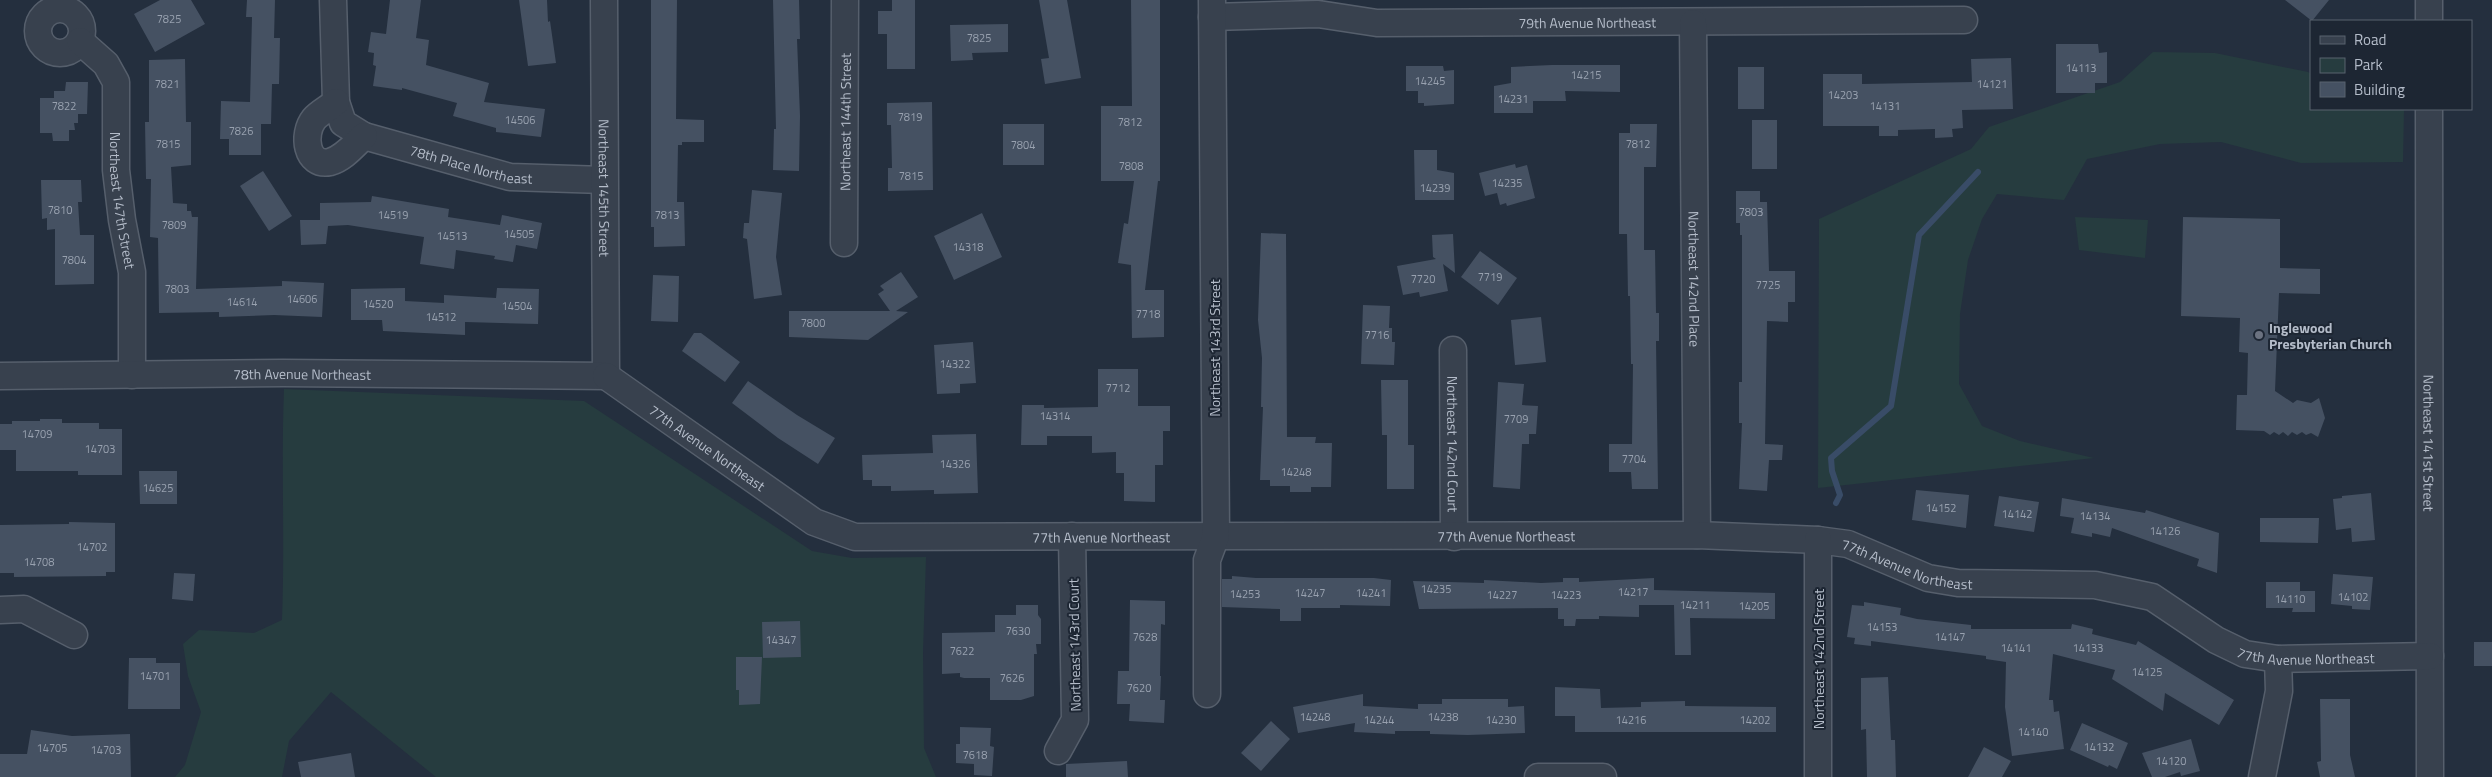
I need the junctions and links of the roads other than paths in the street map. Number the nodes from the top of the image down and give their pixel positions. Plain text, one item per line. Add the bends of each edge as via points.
1 (333, 0) edge
2 (604, 0) edge
3 (845, 0) edge
4 (2429, 0) edge
5 (1212, 8) edge
6 (1964, 20) dead end
7 (2429, 20) edge
8 (1693, 23) junction
9 (80, 41) dead end
10 (2430, 110) edge
11 (604, 180) junction
12 (844, 244) dead end
13 (1453, 350) dead end
14 (132, 375) junction
15 (0, 376) edge
16 (606, 376) junction
17 (1697, 535) junction
18 (1072, 536) junction
19 (1216, 536) junction
20 (1454, 537) junction
21 (1818, 540) junction
22 (0, 610) edge
23 (74, 636) dead end
24 (2430, 656) junction
25 (2278, 659) junction
26 (1207, 694) dead end
27 (1058, 751) dead end
28 (1538, 777) edge
29 (1603, 777) edge
30 (1818, 777) edge
31 (2262, 777) edge
32 (2430, 777) edge

1 - 11 street, 78th Place Northeast via 348,120 510,177
2 - 11 street, Northeast 145th Street
3 - 12 street, Northeast 144th Street
4 - 7 street
5 - 8 street, 79th Avenue Northeast via 1318,14 1376,23
5 - 19 street, Northeast 143rd Street
6 - 8 street, 79th Avenue Northeast
8 - 17 street, Northeast 142nd Place
9 - 14 street, Northeast 147th Street via 106,64 116,82 116,170 132,272
10 - 24 street, Northeast 141st Street
11 - 16 street, Northeast 145th Street
13 - 20 street, Northeast 142nd Court
14 - 15 street, 78th Avenue Northeast
14 - 16 street, 78th Avenue Northeast
16 - 18 street, 77th Avenue Northeast via 814,522 836,531 855,537
17 - 20 street, 77th Avenue Northeast
17 - 21 street, 77th Avenue Northeast
18 - 19 street, 77th Avenue Northeast
18 - 27 street, Northeast 143rd Court via 1075,720
19 - 20 street, 77th Avenue Northeast
19 - 26 street, Northeast 143rd Street via 1207,560
21 - 25 street, 77th Avenue Northeast via 1848,544 1928,578 1958,583 2095,585 2152,597 2216,640 2245,654
21 - 30 street, Northeast 142nd Street
22 - 23 street via 24,609
24 - 25 street, 77th Avenue Northeast
24 - 32 street, Northeast 141st Street
25 - 31 street via 2279,692
28 - 29 street

